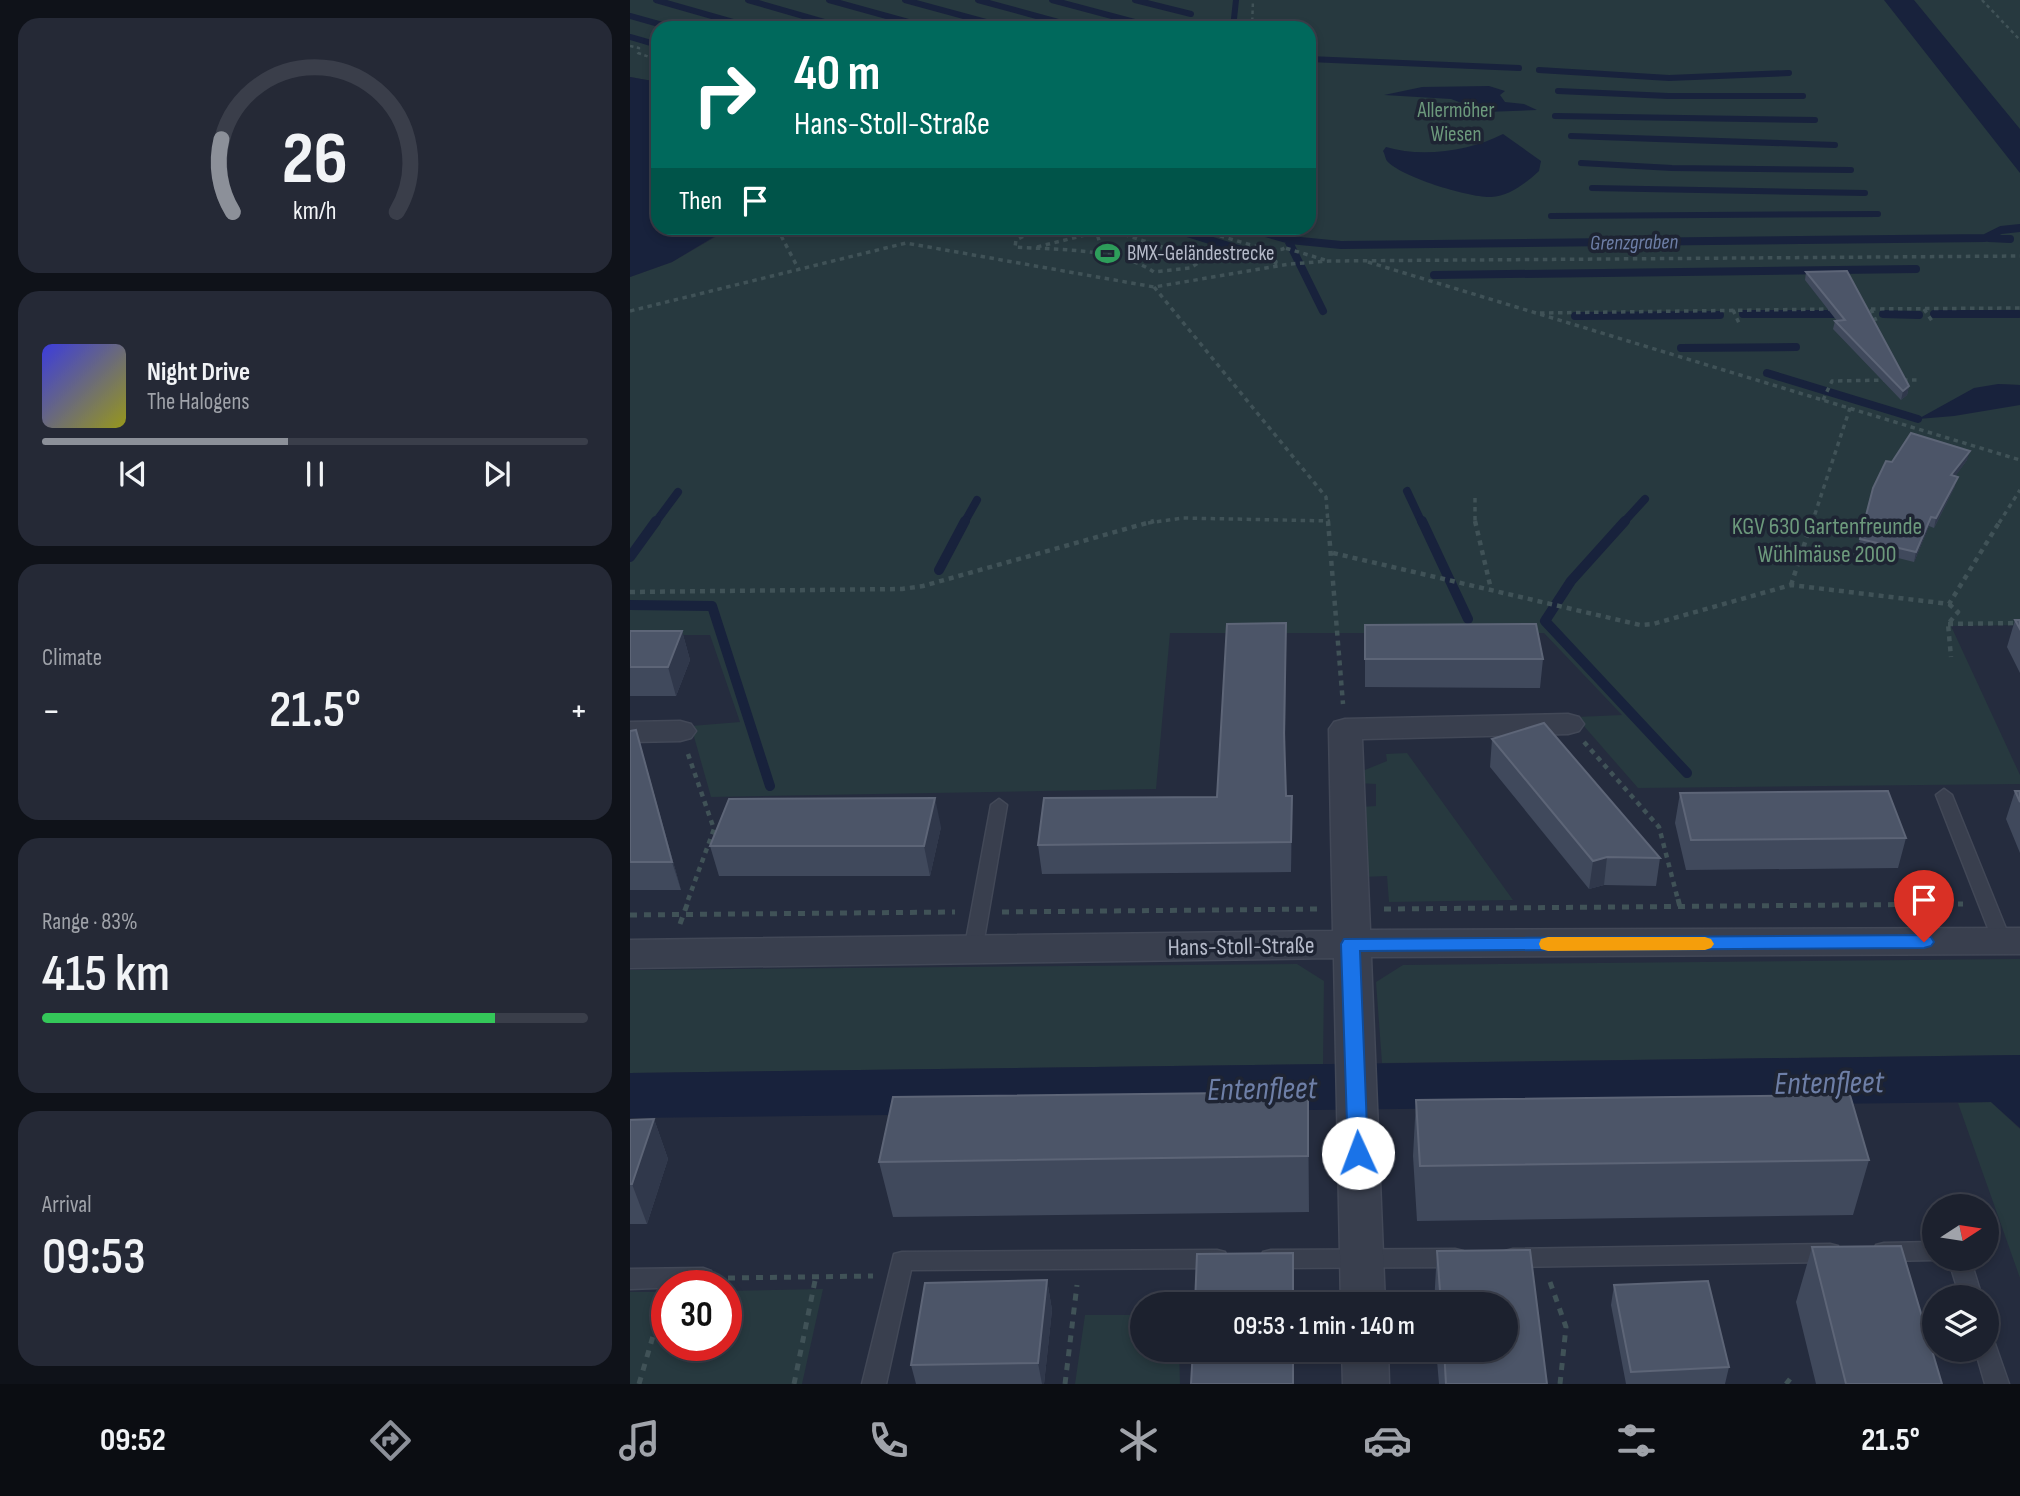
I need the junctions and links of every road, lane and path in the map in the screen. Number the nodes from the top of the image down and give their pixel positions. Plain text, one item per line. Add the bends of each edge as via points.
1 (1254, 0) edge
2 (1982, 0) edge
3 (1252, 21) edge
4 (2020, 40) edge
5 (630, 46) edge
6 (639, 48) junction
7 (630, 51) edge
8 (651, 58) edge
9 (780, 235) edge
10 (1026, 235) edge
11 (1085, 235) edge
12 (1096, 235) edge
13 (1126, 235) edge
14 (1217, 235) edge
15 (1029, 249) junction
16 (1271, 251) junction
17 (2020, 256) edge
18 (1329, 261) junction
19 (1363, 261) junction
20 (1144, 265) junction
21 (1274, 267) junction
22 (797, 268) junction
23 (1174, 270) junction
24 (1180, 281) junction
25 (1154, 287) junction
26 (1923, 308) junction
27 (2020, 308) edge
28 (1843, 309) edge
29 (1857, 309) edge
30 (1871, 309) junction
31 (1733, 310) junction
32 (630, 311) edge
33 (1535, 313) junction
34 (1876, 321) edge
35 (1932, 321) dead end
36 (1739, 323) dead end
37 (1918, 380) dead end
38 (1824, 400) junction
39 (1850, 408) junction
40 (2020, 460) edge
41 (2020, 490) edge
42 (1475, 498) dead end
43 (1330, 521) junction
44 (1333, 553) junction
45 (1791, 585) junction
46 (1491, 589) junction
47 (630, 592) edge
48 (1949, 604) junction
49 (2020, 623) edge
50 (1948, 624) junction
51 (1951, 657) dead end
52 (1568, 724) joint
53 (1345, 729) junction
54 (680, 731) joint
55 (630, 732) edge
56 (1944, 795) dead end
57 (999, 805) dead end
58 (1987, 904) junction
59 (1680, 907) junction
60 (980, 912) junction
61 (684, 914) junction
62 (630, 915) edge
63 (1350, 927) junction
64 (2011, 941) edge
65 (972, 951) junction
66 (630, 954) edge
67 (670, 954) junction
68 (1922, 1251) edge
69 (1362, 1258) junction
70 (1542, 1258) junction
71 (1080, 1259) junction
72 (816, 1276) junction
73 (898, 1276) junction
74 (742, 1277) edge
75 (630, 1279) edge
76 (651, 1279) edge
77 (1363, 1292) edge
78 (651, 1342) edge
79 (1365, 1362) edge
80 (1990, 1362) edge
81 (639, 1384) edge
82 (794, 1384) edge
83 (874, 1384) edge
84 (1065, 1384) edge
85 (1366, 1384) edge
86 (1560, 1384) edge
87 (1997, 1384) edge

1 - 3 path
2 - 4 path
5 - 6 path
6 - 7 path
6 - 8 path via 638,53
9 - 22 path
10 - 15 path via 1014,242 1015,247
11 - 15 path
12 - 20 path via 1106,249 1146,251
13 - 23 path via 1198,261 1190,268
14 - 16 path
15 - 20 path via 1075,251
16 - 18 path via 1282,247
16 - 21 path
17 - 19 path
18 - 19 path
18 - 21 path
19 - 33 path
20 - 23 path via 1154,272
21 - 24 path
22 - 25 path via 906,243
22 - 32 path
23 - 24 path
24 - 25 path
25 - 43 path via 1326,497
26 - 27 path
26 - 30 path
26 - 35 path
28 - 31 path
29 - 30 path
30 - 34 path
31 - 33 path
31 - 36 path
33 - 38 path
37 - 38 path via 1832,381
38 - 39 path
39 - 40 path
39 - 45 path
41 - 48 path
42 - 46 path via 1472,512 1486,553
43 - 44 path
43 - 47 path via 1156,521 902,589
44 - 46 path
44 - 53 path
45 - 46 path via 1640,625
45 - 48 path
48 - 50 path via 1958,612
49 - 50 path
50 - 51 path
52 - 53 street
52 - 59 path via 1659,828
53 - 63 street
54 - 55 street
54 - 61 path via 714,829
56 - 58 lane
57 - 60 lane
58 - 59 path
58 - 64 lane
59 - 63 path
60 - 61 path
60 - 63 path
60 - 65 lane
61 - 62 path
61 - 67 path
63 - 64 street, Hans-Stoll-Straße
63 - 65 street, Hans-Stoll-Straße
63 - 69 street
65 - 67 street, Hans-Stoll-Straße
66 - 67 street, Hans-Stoll-Straße
68 - 70 lane
69 - 70 lane
69 - 71 lane
69 - 77 street
70 - 86 path via 1566,1327
71 - 73 lane via 902,1261
71 - 84 path
72 - 73 path
72 - 74 path
72 - 82 path
73 - 83 lane
75 - 76 lane
78 - 81 path
79 - 85 street
80 - 87 lane

